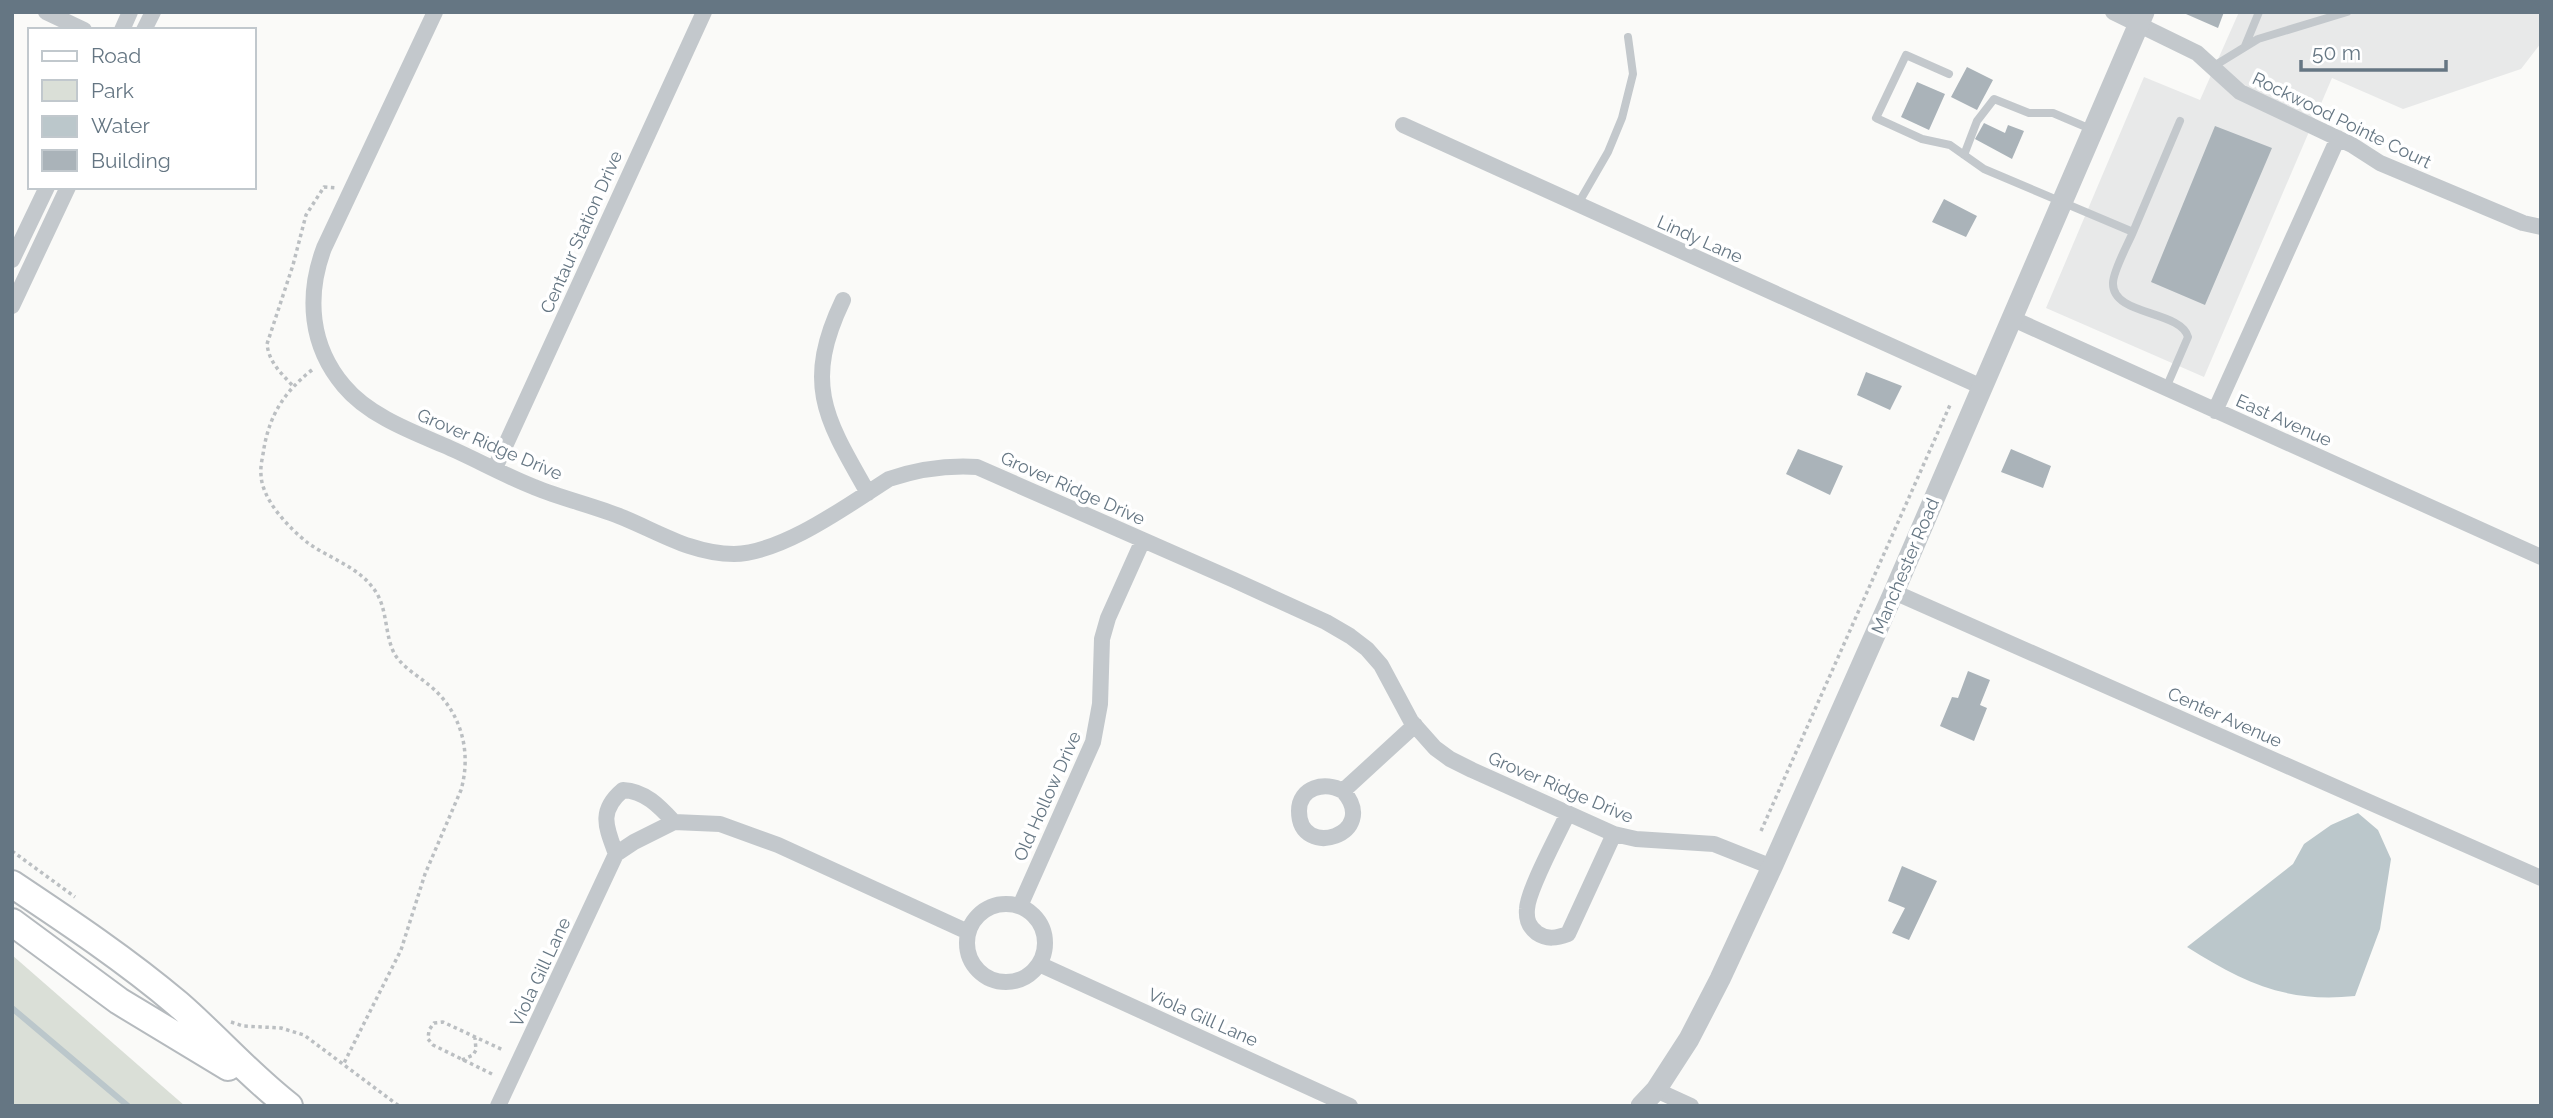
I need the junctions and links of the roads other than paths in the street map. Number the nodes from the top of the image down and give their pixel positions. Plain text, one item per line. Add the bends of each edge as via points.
1 (46, 12) edge
2 (130, 12) edge
3 (153, 12) edge
4 (435, 12) edge
5 (704, 12) edge
6 (2113, 12) edge
7 (2259, 12) edge
8 (2347, 12) edge
9 (2141, 18) edge
10 (80, 28) edge
11 (123, 28) edge
12 (146, 28) edge
13 (1628, 37) dead end
14 (2245, 46) junction
15 (2214, 66) junction
16 (1949, 74) dead end
17 (2180, 121) dead end
18 (1403, 125) dead end
19 (2093, 130) junction
20 (2338, 138) junction
21 (1964, 155) junction
22 (46, 189) edge
23 (67, 189) edge
24 (2062, 201) junction
25 (1578, 204) junction
26 (2541, 226) edge
27 (2133, 232) junction
28 (12, 260) edge
29 (843, 299) dead end
30 (12, 306) edge
31 (2011, 318) junction
32 (1982, 387) junction
33 (2166, 388) junction
34 (2215, 411) junction
35 (495, 468) junction
36 (868, 493) junction
37 (1143, 540) junction
38 (2541, 557) edge
39 (1894, 592) junction
40 (1415, 725) junction
41 (1343, 791) dead end
42 (1567, 814) junction
43 (674, 822) junction
44 (1614, 834) junction
45 (616, 854) junction
46 (1772, 867) junction
47 (2541, 877) edge
48 (12, 884) edge
49 (1020, 906) junction
50 (12, 922) edge
51 (968, 932) junction
52 (1039, 964) junction
53 (1656, 1090) junction
54 (280, 1099) edge
55 (498, 1106) edge
56 (1350, 1106) edge
57 (1641, 1106) edge
58 (1691, 1106) edge

1 - 10 street
2 - 11 street
3 - 12 street
4 - 35 street, Grover Ridge Drive via 324,248 313,288 312,314 331,370 346,389 392,422
5 - 35 street, Centaur Station Drive
6 - 9 street, Rockwood Pointe Court
7 - 14 lane
8 - 14 lane
9 - 15 street, Rockwood Pointe Court
9 - 19 street, Manchester Road
13 - 25 lane via 1633,74 1622,118
14 - 15 lane
15 - 20 street, Rockwood Pointe Court via 2240,92
16 - 21 lane via 1906,55 1876,118 1922,139 1950,145
17 - 27 lane
18 - 25 street, Lindy Lane
19 - 21 lane via 2053,113 2029,113 1994,99 1977,121
19 - 24 street, Manchester Road
20 - 26 street, Rockwood Pointe Court via 2380,163 2523,223
20 - 34 street
21 - 24 lane via 1984,169
22 - 28 street
23 - 30 street
24 - 27 lane
24 - 31 street, Manchester Road
25 - 32 street, Lindy Lane
27 - 33 lane via 2113,282 2115,294 2123,302 2182,327 2188,337
29 - 36 street via 825,346 823,397 827,418
31 - 32 street, Manchester Road
31 - 33 street, East Avenue
32 - 39 street, Manchester Road
33 - 34 street, East Avenue
34 - 38 street, East Avenue
35 - 36 street, Grover Ridge Drive via 686,546 736,554 786,541
36 - 37 street, Grover Ridge Drive via 908,473 941,466 977,467
37 - 40 street, Grover Ridge Drive via 1350,636 1381,665
37 - 49 street, Old Hollow Drive via 1102,639 1100,704 1093,742
39 - 46 street, Manchester Road
39 - 47 street, Center Avenue
40 - 41 street
40 - 42 street, Grover Ridge Drive via 1450,759
42 - 44 street, Grover Ridge Drive
42 - 44 street via 1528,900 1527,919 1542,937 1568,934
43 - 45 street
43 - 45 street via 650,798 623,790 606,810
43 - 51 street via 720,824 778,845
44 - 46 street, Grover Ridge Drive via 1714,844
45 - 55 street, Viola Gill Lane
46 - 53 street, Manchester Road via 1708,1003
48 - 54 main road via 167,996
49 - 51 street via 995,905 983,911
49 - 52 street via 1038,920 1043,931 1044,954
50 - 54 main road via 119,1002
51 - 52 street via 969,956 975,967 995,981 1020,980
52 - 56 street, Viola Gill Lane
53 - 57 street, Manchester Road
53 - 58 street

